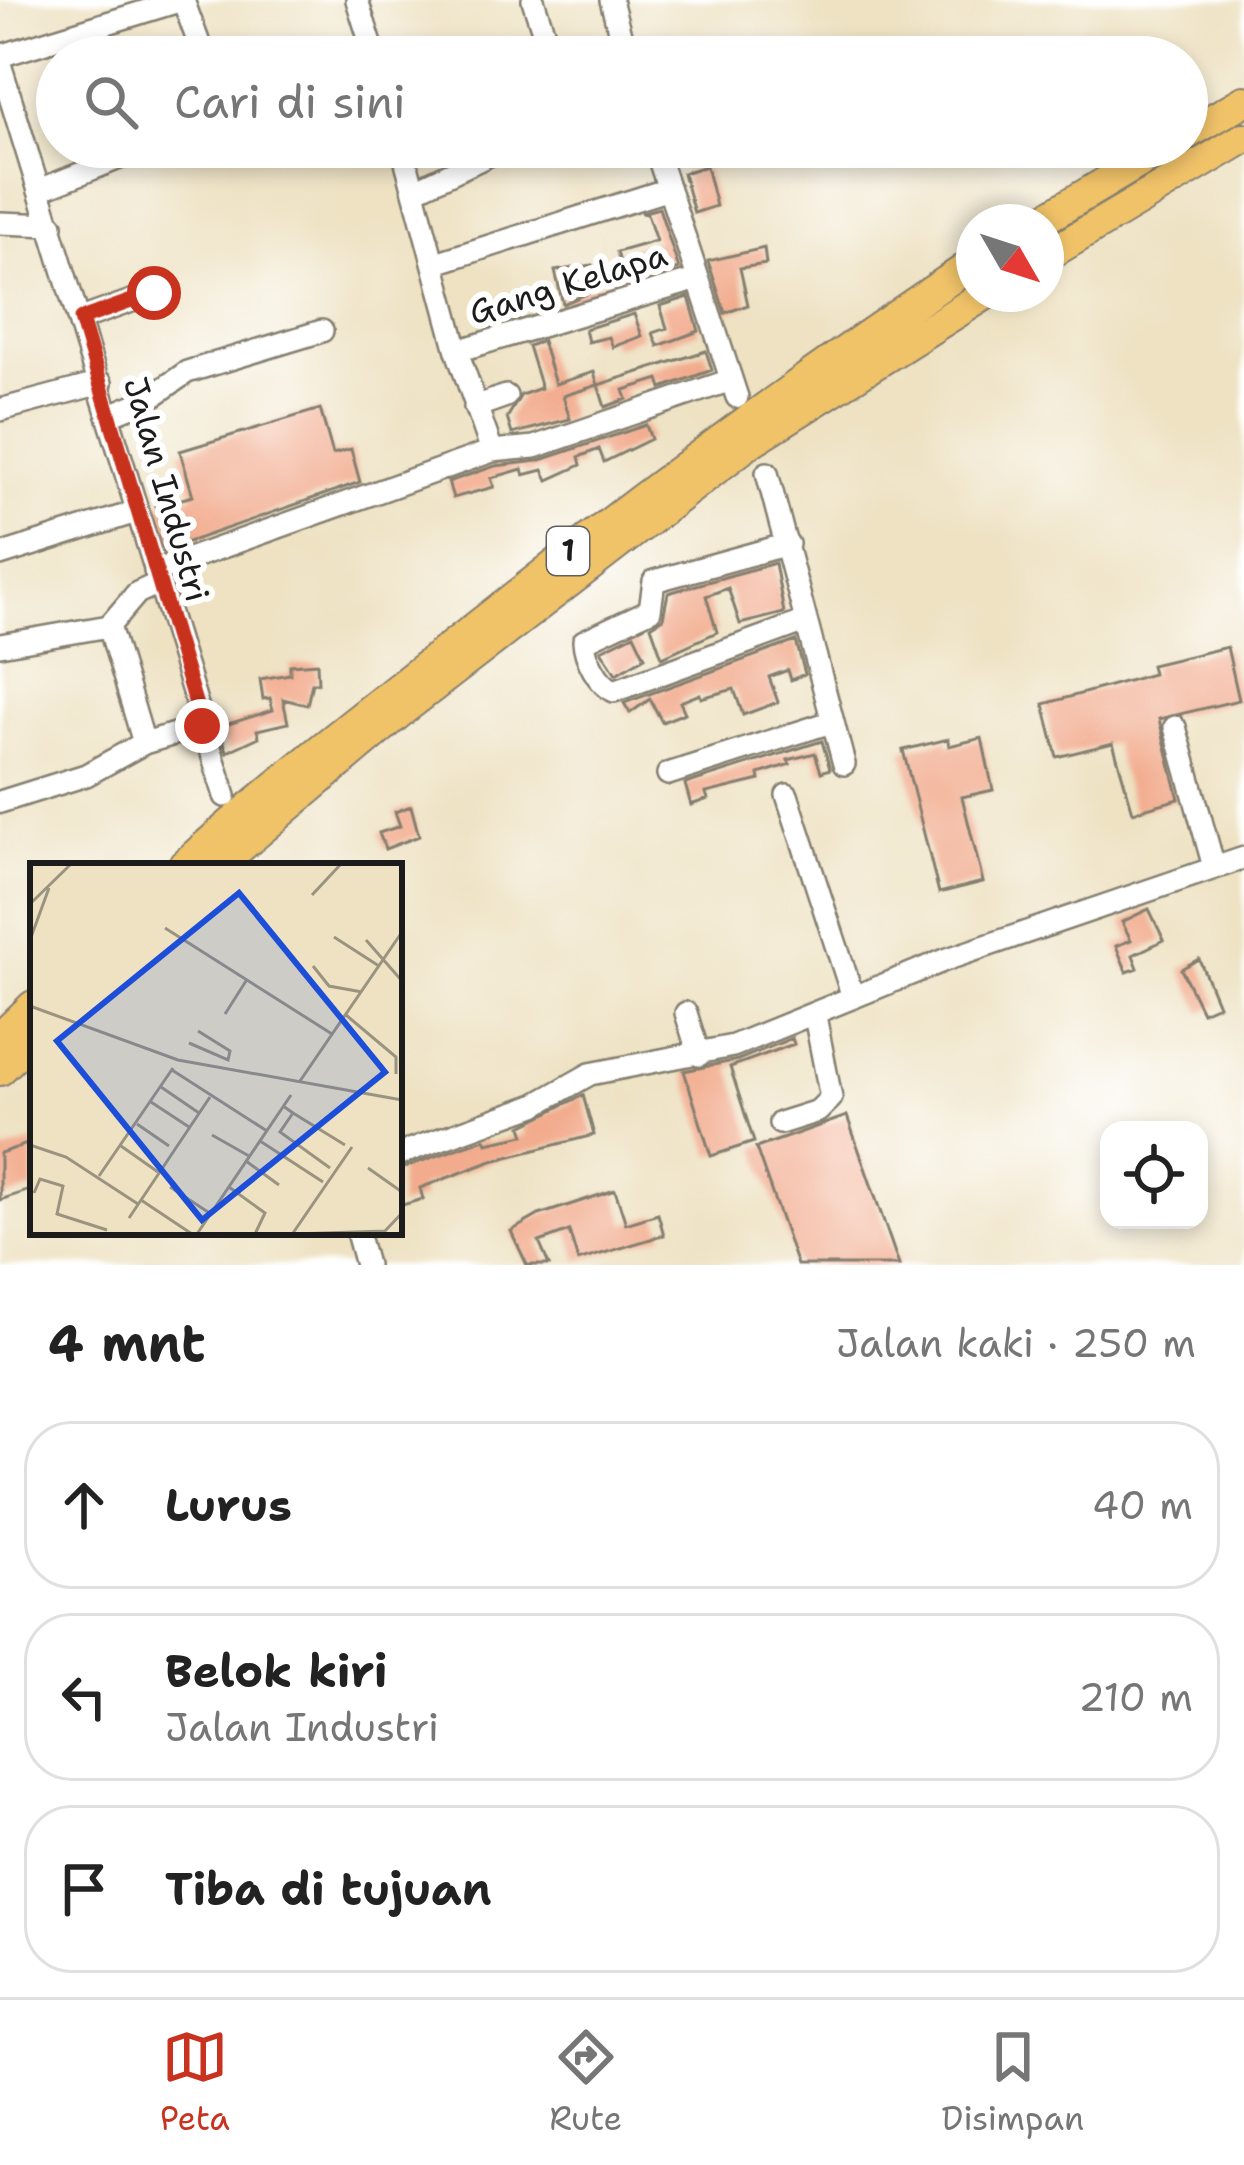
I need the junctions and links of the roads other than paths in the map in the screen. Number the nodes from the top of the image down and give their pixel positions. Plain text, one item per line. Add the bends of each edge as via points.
1 (183, 0) edge
2 (358, 0) edge
3 (533, 0) edge
4 (611, 0) edge
5 (73, 36) edge
6 (196, 36) edge
7 (369, 36) edge
8 (545, 36) edge
9 (616, 36) edge
10 (36, 48) edge
11 (0, 60) edge
12 (1244, 101) edge
13 (1208, 122) edge
14 (1244, 138) edge
15 (1208, 159) edge
16 (94, 168) edge
17 (408, 168) edge
18 (462, 168) edge
19 (662, 168) edge
20 (1130, 168) edge
21 (1194, 168) edge
22 (42, 189) junction
23 (669, 189) junction
24 (415, 190) junction
25 (1064, 207) edge
26 (0, 223) edge
27 (52, 225) junction
28 (1064, 245) edge
29 (436, 263) junction
30 (956, 275) edge
31 (698, 279) junction
32 (154, 293) dead end
33 (957, 312) edge
34 (81, 319) junction
35 (322, 331) dead end
36 (458, 351) junction
37 (101, 383) junction
38 (506, 396) dead end
39 (475, 407) junction
40 (0, 410) edge
41 (110, 415) junction
42 (492, 452) junction
43 (767, 473) dead end
44 (136, 512) junction
45 (788, 544) junction
46 (0, 555) edge
47 (157, 577) junction
48 (806, 621) junction
49 (109, 626) junction
50 (0, 645) edge
51 (831, 722) junction
52 (202, 726) junction
53 (1175, 727) dead end
54 (144, 743) junction
55 (844, 764) dead end
56 (668, 774) dead end
57 (787, 795) dead end
58 (225, 796) dead end
59 (0, 802) edge
60 (1244, 858) edge
61 (186, 863) edge
62 (222, 863) edge
63 (1214, 867) junction
64 (853, 997) junction
65 (30, 1009) edge
66 (686, 1013) dead end
67 (815, 1016) junction
68 (0, 1038) edge
69 (30, 1041) edge
70 (699, 1055) junction
71 (0, 1070) edge
72 (780, 1123) dead end
73 (402, 1153) edge
74 (358, 1235) edge
75 (366, 1265) edge

1 - 5 street
1 - 6 street
2 - 7 street
3 - 8 street
4 - 9 street
10 - 11 street
11 - 22 street, Jalan Industri
12 - 13 highway
14 - 15 highway
16 - 22 street
17 - 24 street
18 - 24 street
19 - 23 street
20 - 25 highway
21 - 28 highway
22 - 27 street, Jalan Industri
23 - 29 street
23 - 31 street
24 - 29 street
26 - 27 street
27 - 34 street, Jalan Industri
29 - 36 street
30 - 61 highway, 1 via 558,559
31 - 36 street, Gang Kelapa
31 - 42 street via 734,388
32 - 34 street
33 - 62 highway, 1 via 752,441 405,708
34 - 37 street, Jalan Industri
35 - 41 street via 187,372
36 - 39 street
37 - 40 street
37 - 41 street, Jalan Industri
38 - 39 street
39 - 42 street
41 - 44 street, Jalan Industri
42 - 47 street
43 - 45 street
44 - 46 street
44 - 47 street, Jalan Industri
45 - 48 street
45 - 48 street via 654,581 650,610 588,636 585,650 611,691
47 - 49 street
47 - 52 street, Jalan Industri
48 - 51 street
49 - 50 street
49 - 54 street
51 - 55 street
51 - 56 street
52 - 54 street
52 - 58 street, Jalan Industri
53 - 63 street
54 - 59 street via 86,776
57 - 64 street
60 - 63 street
63 - 64 street
64 - 67 street
65 - 68 highway
66 - 70 street
67 - 70 street
67 - 72 street via 831,1098
69 - 71 highway
70 - 73 street via 590,1074 535,1105
74 - 75 street

